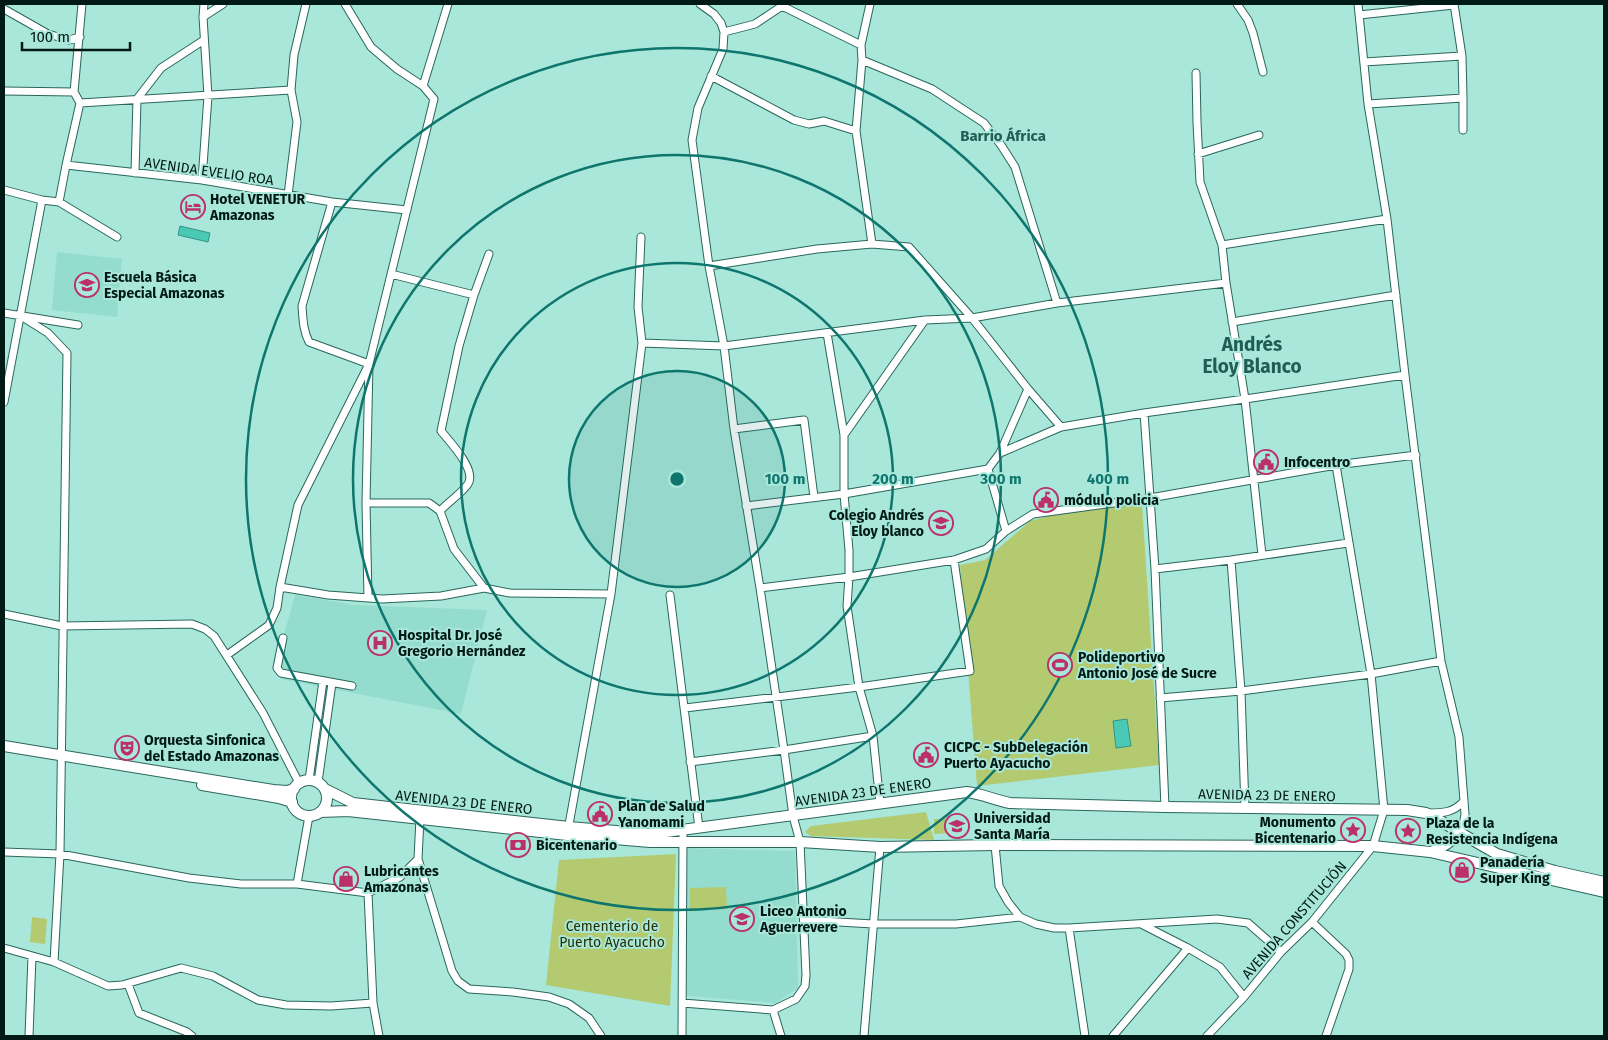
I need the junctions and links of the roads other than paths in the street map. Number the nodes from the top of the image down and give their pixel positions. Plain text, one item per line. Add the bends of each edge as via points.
1 (82, 4) edge
2 (204, 4) edge
3 (223, 4) edge
4 (306, 4) edge
5 (345, 4) edge
6 (448, 4) edge
7 (700, 4) edge
8 (870, 4) edge
9 (1237, 4) edge
10 (1358, 4) edge
11 (1454, 4) edge
12 (4, 8) edge
13 (1359, 15) junction
14 (203, 17) junction
15 (724, 32) junction
16 (80, 37) junction
17 (204, 40) junction
18 (861, 45) junction
19 (1462, 56) junction
20 (862, 60) junction
21 (1364, 62) junction
22 (1263, 72) dead end
23 (1196, 73) dead end
24 (711, 76) junction
25 (423, 86) junction
26 (291, 90) junction
27 (4, 91) edge
28 (74, 92) junction
29 (208, 96) junction
30 (1463, 98) junction
31 (137, 99) junction
32 (80, 103) junction
33 (1368, 104) junction
34 (1463, 130) dead end
35 (856, 131) junction
36 (1260, 135) dead end
37 (1198, 154) junction
38 (66, 165) junction
39 (135, 173) junction
40 (202, 180) junction
41 (4, 190) edge
42 (288, 195) junction
43 (42, 200) junction
44 (60, 202) junction
45 (332, 202) junction
46 (407, 210) junction
47 (1387, 219) junction
48 (117, 237) dead end
49 (642, 237) dead end
50 (872, 244) junction
51 (1222, 245) junction
52 (489, 254) dead end
53 (709, 266) junction
54 (391, 274) junction
55 (1226, 283) junction
56 (474, 295) junction
57 (1396, 295) junction
58 (1057, 303) junction
59 (4, 313) edge
60 (21, 316) junction
61 (972, 318) junction
62 (925, 320) junction
63 (1232, 322) junction
64 (78, 325) dead end
65 (827, 333) junction
66 (642, 342) junction
67 (724, 346) junction
68 (369, 364) junction
69 (1405, 375) junction
70 (1028, 389) junction
71 (1245, 399) junction
72 (4, 402) edge
73 (1144, 412) junction
74 (1061, 427) junction
75 (734, 429) junction
76 (844, 435) junction
77 (1000, 452) junction
78 (1416, 454) junction
79 (1336, 465) junction
80 (988, 468) junction
81 (1254, 479) junction
82 (844, 494) junction
83 (814, 497) junction
84 (1150, 498) junction
85 (366, 504) junction
86 (746, 506) junction
87 (440, 511) junction
88 (1006, 531) junction
89 (1348, 543) junction
90 (1262, 555) junction
91 (954, 560) junction
92 (1231, 560) junction
93 (1156, 569) junction
94 (849, 577) junction
95 (280, 587) junction
96 (484, 588) junction
97 (760, 588) junction
98 (611, 594) junction
99 (670, 595) dead end
100 (368, 598) junction
101 (4, 614) edge
102 (62, 626) junction
103 (283, 638) dead end
104 (227, 655) junction
105 (1442, 660) junction
106 (1371, 674) junction
107 (323, 681) junction
108 (332, 683) junction
109 (352, 686) dead end
110 (859, 687) junction
111 (1241, 691) junction
112 (775, 696) junction
113 (1160, 698) junction
114 (685, 708) junction
115 (873, 736) junction
116 (4, 746) edge
117 (784, 750) junction
118 (4, 752) edge
119 (61, 757) junction
120 (690, 762) junction
121 (318, 784) junction
122 (296, 786) junction
123 (292, 802) junction
124 (1464, 802) junction
125 (880, 803) junction
126 (1165, 807) junction
127 (1245, 808) junction
128 (1384, 810) junction
129 (320, 812) junction
130 (1426, 813) junction
131 (309, 816) junction
132 (792, 816) junction
133 (420, 818) junction
134 (1442, 821) junction
135 (700, 828) junction
136 (568, 831) junction
137 (683, 831) junction
138 (1460, 833) junction
139 (683, 842) junction
140 (800, 842) junction
141 (1446, 844) junction
142 (995, 845) junction
143 (1373, 846) junction
144 (880, 847) junction
145 (4, 852) edge
146 (1430, 852) junction
147 (60, 854) junction
148 (418, 859) junction
149 (1604, 882) edge
150 (297, 884) junction
151 (368, 892) junction
152 (1604, 892) edge
153 (1020, 917) junction
154 (804, 920) junction
155 (1312, 922) junction
156 (873, 924) junction
157 (1140, 924) junction
158 (1069, 928) junction
159 (4, 948) edge
160 (1188, 948) junction
161 (1281, 952) junction
162 (32, 956) junction
163 (54, 962) junction
164 (128, 984) junction
165 (1244, 997) junction
166 (682, 1002) junction
167 (373, 1003) junction
168 (773, 1010) junction
169 (29, 1036) edge
170 (192, 1036) edge
171 (379, 1036) edge
172 (601, 1036) edge
173 (682, 1036) edge
174 (781, 1036) edge
175 (864, 1036) edge
176 (1085, 1036) edge
177 (1112, 1036) edge
178 (1208, 1036) edge
179 (1326, 1036) edge

1 - 16 street
2 - 14 street
3 - 14 street
4 - 26 street via 294,55
5 - 25 street via 371,47
6 - 25 street
7 - 15 street via 714,14
8 - 18 street
9 - 22 street via 1253,33
10 - 13 street
11 - 13 street
11 - 19 street
12 - 16 street via 48,34 69,40
13 - 21 street
14 - 17 street
15 - 18 street via 755,24 782,6
15 - 24 street via 723,49
16 - 28 street
17 - 29 street
17 - 31 street via 161,68
18 - 20 street
19 - 21 street
19 - 30 street
20 - 35 street
20 - 58 street via 932,89 984,123 1016,167
21 - 33 street
23 - 37 street
24 - 35 street via 794,120 810,124 824,121
24 - 53 street via 698,108 692,140
25 - 46 street via 434,99
26 - 29 street
26 - 42 street via 297,122
27 - 28 street
28 - 32 street
29 - 31 street
29 - 40 street
30 - 33 street
30 - 34 street
31 - 32 street
31 - 39 street
32 - 38 street
33 - 47 street
35 - 50 street
36 - 37 street
37 - 51 street via 1200,182
38 - 39 street, AVENIDA EVELIO ROA
38 - 44 street
39 - 40 street, AVENIDA EVELIO ROA
40 - 42 street, AVENIDA EVELIO ROA
41 - 43 street
42 - 45 street, AVENIDA EVELIO ROA
43 - 44 street
43 - 60 street
44 - 48 street
45 - 46 street, AVENIDA EVELIO ROA
45 - 68 street via 302,306 305,334 309,342
46 - 54 street
47 - 51 street
47 - 57 street
49 - 66 street via 638,307
50 - 53 street
50 - 61 street via 909,247
51 - 55 street
52 - 56 street
53 - 67 street
54 - 56 street
54 - 68 street
55 - 58 street
55 - 63 street
56 - 87 street via 459,346 441,431 463,459 470,473 469,483
57 - 63 street
57 - 69 street
58 - 61 street
59 - 60 street
60 - 64 street
60 - 72 street
60 - 102 street via 48,333 67,353
61 - 62 street
61 - 70 street
62 - 65 street
62 - 76 street
63 - 71 street
65 - 67 street
65 - 76 street
66 - 67 street
66 - 98 street
67 - 75 street
68 - 85 street
68 - 95 street via 298,505
69 - 71 street
69 - 78 street
70 - 74 street
70 - 77 street
71 - 73 street
71 - 81 street
73 - 74 street
73 - 84 street
74 - 77 street
75 - 83 street via 804,420
75 - 86 street
76 - 82 street
77 - 80 street
78 - 79 street
78 - 105 street
79 - 81 street
79 - 89 street
80 - 82 street
80 - 88 street
81 - 84 street
81 - 90 street
82 - 83 street
82 - 94 street
83 - 86 street
84 - 88 street via 1033,514
84 - 93 street
85 - 87 street via 429,503
85 - 100 street
86 - 97 street
87 - 96 street via 454,549
88 - 91 street via 986,549
89 - 90 street
89 - 106 street
90 - 92 street
91 - 94 street
91 - 110 street via 970,671
92 - 93 street
92 - 111 street
93 - 113 street
94 - 97 street
94 - 110 street via 847,606
95 - 100 street
95 - 104 street via 277,608 269,625
96 - 98 street via 510,593
96 - 100 street via 441,596
97 - 112 street
98 - 136 street
99 - 114 street
101 - 102 street
102 - 104 street via 192,624 214,636
102 - 119 street
103 - 107 street via 277,668 280,673
104 - 122 street via 263,713
105 - 106 street
105 - 124 street via 1459,737
106 - 111 street
106 - 128 street
107 - 108 street
107 - 121 street
108 - 109 street
108 - 121 street
110 - 112 street
110 - 115 street
111 - 113 street
111 - 127 street
112 - 114 street
112 - 117 street
113 - 126 street
114 - 120 street
115 - 117 street
115 - 125 street
116 - 119 main road
117 - 120 street
117 - 132 street
118 - 119 main road
119 - 122 main road via 273,790 287,791
119 - 123 main road
119 - 147 street
120 - 135 street
121 - 122 main road
121 - 129 main road via 327,799
121 - 136 main road, AVENIDA 23 DE ENERO via 353,804
122 - 123 main road
123 - 131 main road via 298,812
124 - 130 street via 1453,811
124 - 138 street via 1465,814
125 - 126 main road, AVENIDA 23 DE ENERO via 967,792 1010,803
125 - 132 main road, AVENIDA 23 DE ENERO
126 - 127 main road, AVENIDA 23 DE ENERO
127 - 128 main road, AVENIDA 23 DE ENERO
128 - 130 main road, AVENIDA 23 DE ENERO
128 - 143 street, AVENIDA CONSTITUCIÓN
129 - 131 main road, AVENIDA 23 DE ENERO
129 - 133 main road, AVENIDA 23 DE ENERO via 348,811
130 - 134 main road, AVENIDA 23 DE ENERO
131 - 150 street
132 - 135 main road, AVENIDA 23 DE ENERO
132 - 140 street
133 - 136 main road, AVENIDA 23 DE ENERO
133 - 148 street
134 - 138 main road, AVENIDA 23 DE ENERO
134 - 141 main road via 1449,831
135 - 137 main road, AVENIDA 23 DE ENERO
136 - 137 main road, AVENIDA 23 DE ENERO via 652,834
136 - 139 main road, AVENIDA 23 DE ENERO via 650,842
137 - 139 street
138 - 141 main road
138 - 149 main road, AVENIDA 23 DE ENERO via 1497,854
139 - 140 main road, AVENIDA 23 DE ENERO
139 - 166 street
140 - 144 main road, AVENIDA 23 DE ENERO
140 - 154 street
141 - 146 main road
142 - 143 main road, AVENIDA 23 DE ENERO
142 - 144 main road, AVENIDA 23 DE ENERO
142 - 153 street via 999,886
143 - 146 main road, AVENIDA 23 DE ENERO
143 - 155 street, AVENIDA CONSTITUCIÓN
144 - 156 street
145 - 147 street
146 - 152 main road, AVENIDA 23 DE ENERO
147 - 150 street via 189,878 241,884
147 - 163 street
148 - 151 street via 400,877
148 - 172 street via 458,982 469,989 522,993 569,1004 589,1018
150 - 151 street
151 - 167 street
153 - 156 street via 956,924
153 - 158 street via 1045,926
154 - 156 street
154 - 168 street via 805,986 796,999
155 - 161 street, AVENIDA CONSTITUCIÓN
155 - 179 street via 1349,960 1349,969
156 - 175 street
157 - 158 street
157 - 160 street
157 - 161 street via 1217,919 1248,923
158 - 176 street
159 - 162 street
160 - 165 street via 1220,967
160 - 177 street
161 - 165 street, AVENIDA CONSTITUCIÓN
162 - 163 street
162 - 169 street
163 - 164 street via 108,986
164 - 167 street via 181,968 213,976 258,1000 286,1005
164 - 170 street via 139,1013
165 - 178 street, AVENIDA CONSTITUCIÓN
166 - 168 street
166 - 173 street
167 - 171 street
168 - 174 street

